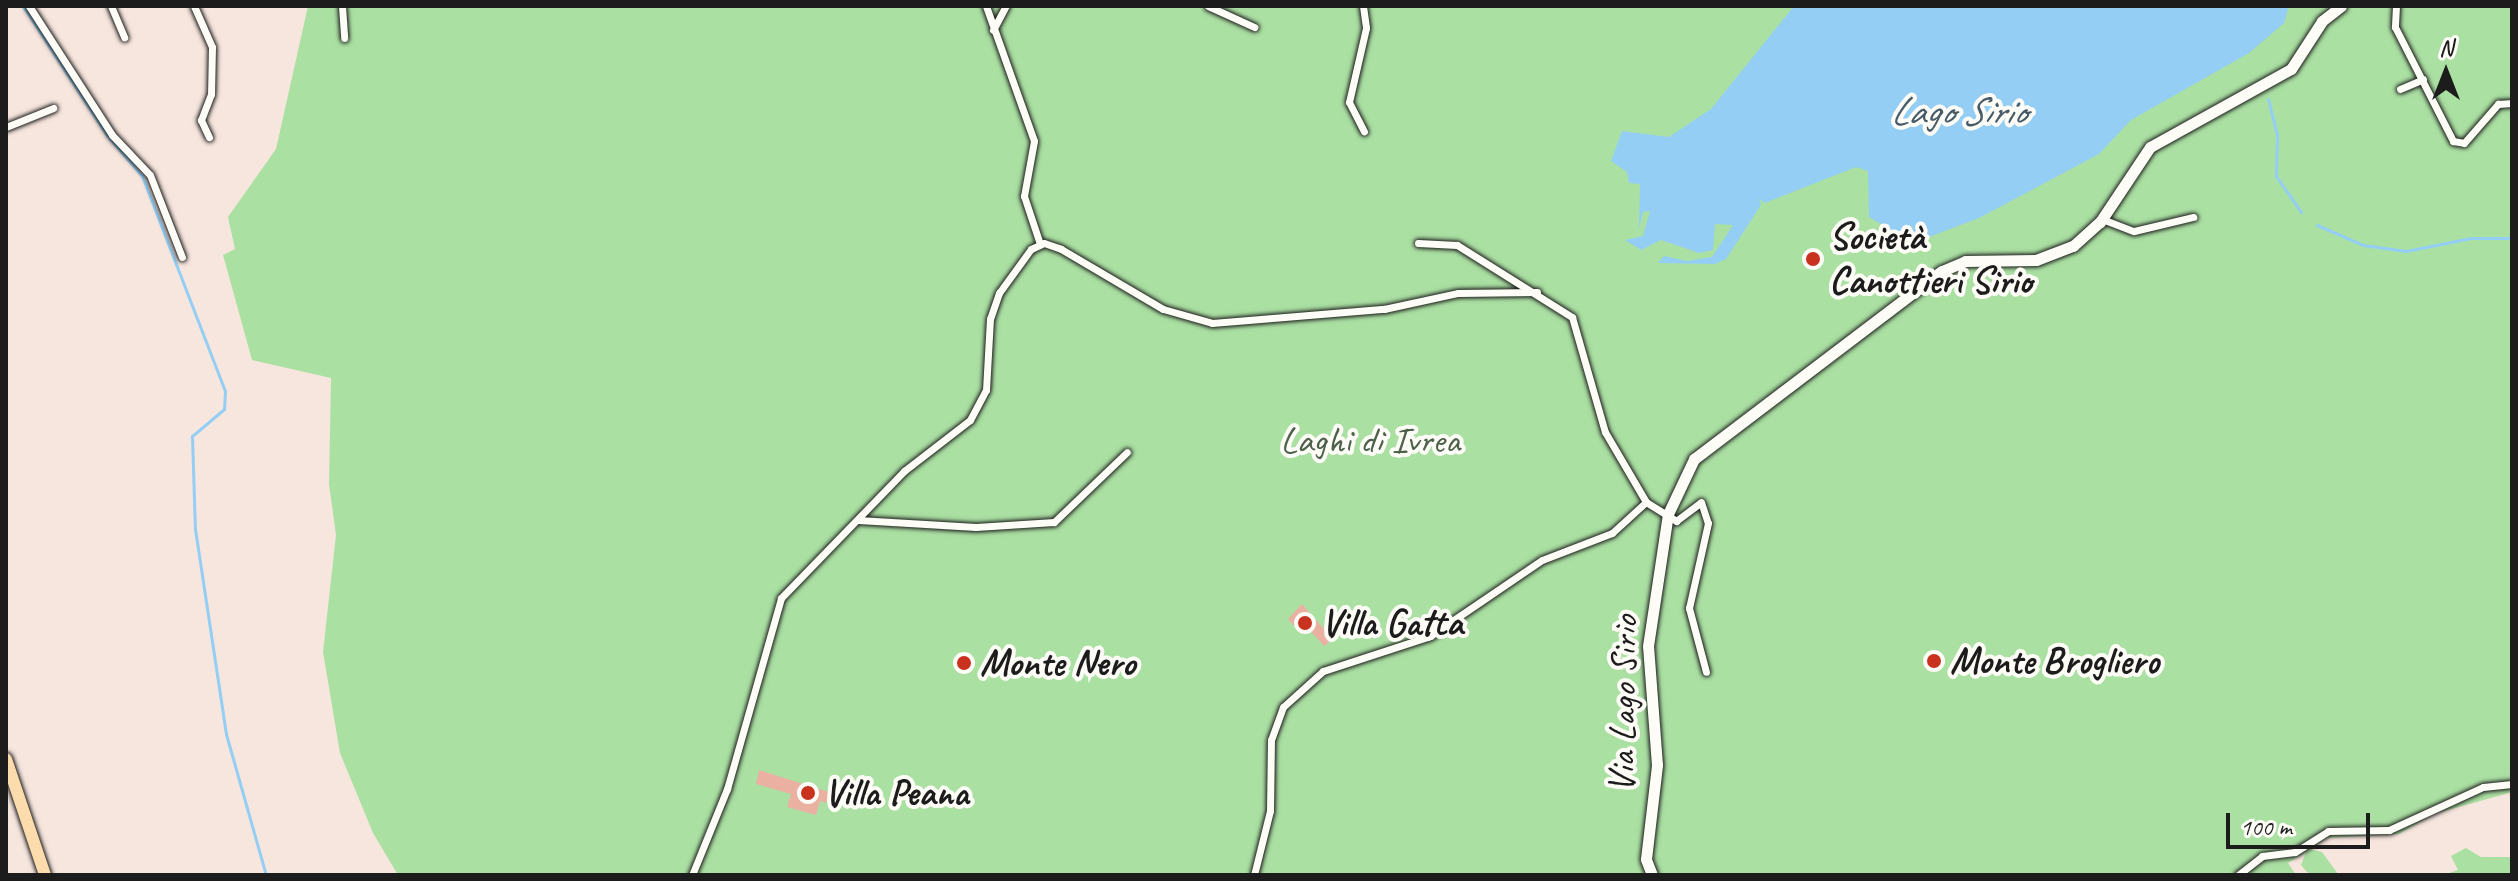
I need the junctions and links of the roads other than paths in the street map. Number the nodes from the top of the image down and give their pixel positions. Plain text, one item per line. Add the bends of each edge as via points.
1 (29, 6) edge
2 (111, 6) edge
3 (194, 6) edge
4 (342, 6) edge
5 (986, 6) edge
6 (1006, 6) edge
7 (1208, 6) edge
8 (1363, 6) edge
9 (2341, 6) edge
10 (2396, 6) edge
11 (1254, 27) dead end
12 (993, 30) junction
13 (124, 37) dead end
14 (344, 38) dead end
15 (2423, 79) junction
16 (2400, 89) dead end
17 (2512, 103) edge
18 (53, 108) dead end
19 (6, 127) edge
20 (1364, 131) dead end
21 (209, 137) dead end
22 (2193, 217) dead end
23 (2102, 219) junction
24 (1418, 243) dead end
25 (1040, 244) junction
26 (182, 257) dead end
27 (1537, 292) junction
28 (1127, 452) dead end
29 (1646, 502) junction
30 (1668, 514) junction
31 (858, 520) junction
32 (1706, 672) dead end
33 (6, 759) edge
34 (2512, 784) edge
35 (45, 875) edge
36 (692, 875) edge
37 (1254, 875) edge
38 (1652, 875) edge
39 (2238, 875) edge

1 - 26 street via 112,135 150,175
2 - 13 street
3 - 21 street via 212,47 211,94 201,120
4 - 14 street
5 - 12 street
6 - 12 street
7 - 11 street
8 - 20 street via 1366,28 1349,102
9 - 23 main road, Via Lago Sirio via 2284,74 2150,147
10 - 15 street via 2395,27
12 - 25 street via 1034,141 1024,196
15 - 16 street
15 - 17 street via 2459,144 2498,104
18 - 19 street
22 - 23 street via 2134,231
23 - 30 main road, Via Lago Sirio via 2053,254 1965,261 1942,271 1702,452
24 - 27 street via 1457,245
25 - 27 street via 1109,274 1163,309 1212,323 1384,309 1458,293
25 - 31 street via 1019,259 999,293 990,319 986,390 970,420 904,471
27 - 29 street via 1574,319 1605,432
28 - 31 street via 1054,522 976,527
29 - 30 street
29 - 37 street via 1612,533 1542,560 1430,636 1323,671 1283,707 1271,740 1270,811
30 - 32 street via 1676,521 1701,502 1708,523 1689,608
30 - 38 main road, Via Lago Sirio via 1648,646 1657,765 1646,859
31 - 36 street via 781,598 727,789
33 - 35 main road
34 - 39 street via 2483,787 2389,830 2328,831 2295,852 2262,856

